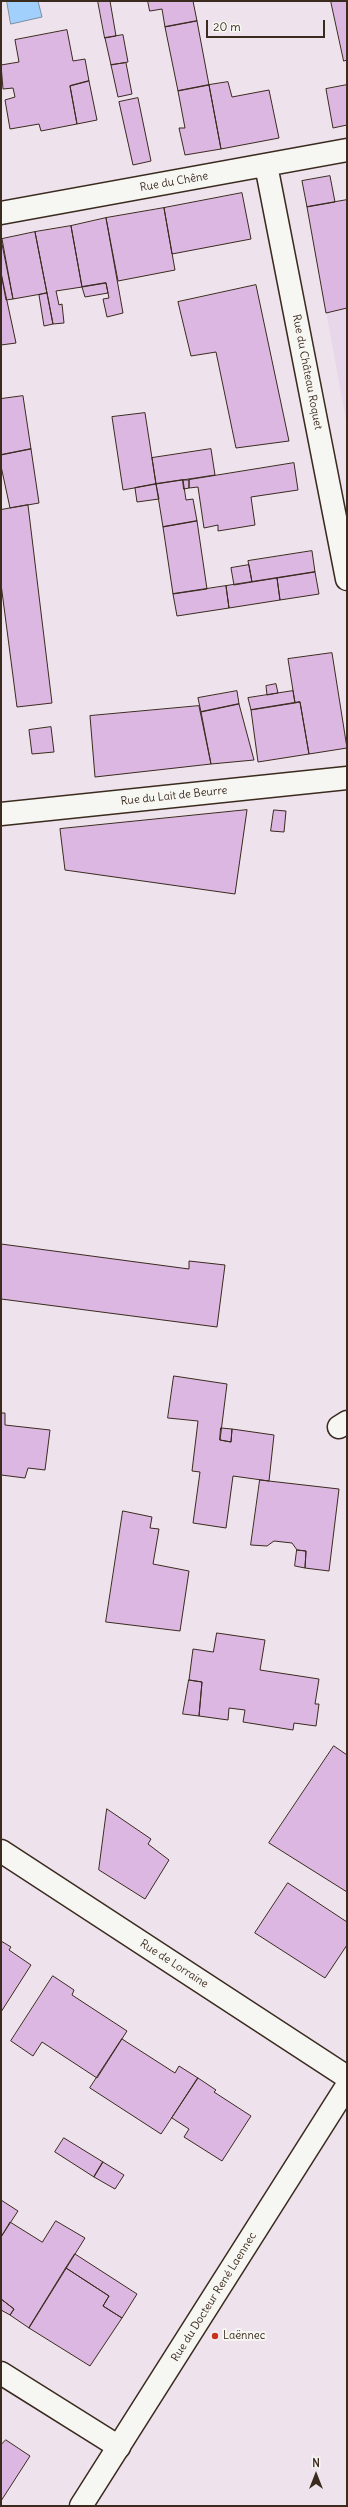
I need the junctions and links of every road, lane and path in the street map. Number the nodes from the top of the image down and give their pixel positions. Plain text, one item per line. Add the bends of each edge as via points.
1 (347, 150) edge
2 (266, 165) junction
3 (1, 213) edge
4 (347, 579) edge
5 (347, 778) edge
6 (1, 814) edge
7 (1, 1851) edge
8 (347, 2077) edge
9 (347, 2086) edge
10 (1, 2374) edge
11 (119, 2447) junction
12 (81, 2506) edge

1 - 2 street, Rue du Chêne
2 - 3 street, Rue du Chêne
2 - 4 street, Rue du Château Roquet
5 - 6 street, Rue du Lait de Beurre
7 - 8 street, Rue de Lorraine
9 - 11 street, Rue du Docteur René Laennec
10 - 11 street
11 - 12 street, Rue du Docteur René Laennec

